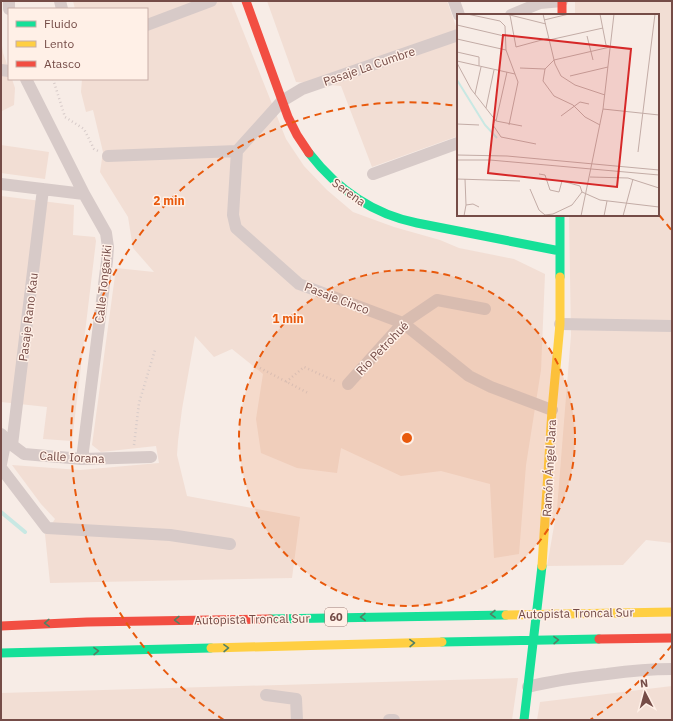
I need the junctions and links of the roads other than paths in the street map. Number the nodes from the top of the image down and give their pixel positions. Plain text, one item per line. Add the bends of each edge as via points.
1 (211, 1) edge
2 (246, 1) edge
3 (454, 1) edge
4 (562, 1) edge
5 (459, 14) edge
6 (514, 14) edge
7 (562, 14) edge
8 (148, 24) edge
9 (457, 35) edge
10 (27, 80) edge
11 (282, 100) junction
12 (457, 143) edge
13 (237, 151) junction
14 (108, 156) road end
15 (373, 174) dead end
16 (1, 184) edge
17 (43, 189) junction
18 (84, 194) junction
19 (560, 216) edge
20 (560, 251) junction
21 (485, 309) dead end
22 (403, 323) junction
23 (560, 324) junction
24 (672, 326) edge
25 (348, 384) road end
26 (552, 410) junction
27 (6, 439) edge
28 (151, 457) dead end
29 (82, 459) junction
30 (1, 464) edge
31 (1, 468) edge
32 (230, 544) dead end
33 (672, 612) edge
34 (1, 626) edge
35 (672, 638) edge
36 (1, 654) edge
37 (672, 669) edge
38 (528, 687) junction
39 (266, 695) dead end
40 (297, 720) edge
41 (389, 720) edge
42 (394, 720) edge
43 (524, 720) edge

1 - 8 street
2 - 11 main road, Serena
3 - 5 street
4 - 6 street via 540,4
4 - 7 main road
9 - 11 street, Pasaje La Cumbre via 302,89
10 - 18 street, Calle Tongariki
11 - 13 street
11 - 20 main road, Serena via 296,134 315,163 339,186 368,206 418,224
12 - 15 street
13 - 14 street
13 - 22 street, Pasaje Cinco via 233,215 236,228 299,284
16 - 17 street
17 - 18 street
17 - 27 street, Pasaje Rano Kau
18 - 29 street, Calle Tongariki via 106,233 108,247
19 - 20 main road, Ramón Ángel Jara
20 - 23 main road, Ramón Ángel Jara
21 - 22 street, Río Petrohué via 437,300
22 - 25 street, Río Petrohué
22 - 26 street, Pasaje Cinco via 470,376 491,387
23 - 24 street
23 - 26 main road, Ramón Ángel Jara
26 - 38 main road, Ramón Ángel Jara via 543,558
27 - 29 street, Calle Iorana via 24,454
27 - 30 street, Pasaje Rano Kau
28 - 29 street, Calle Iorana
31 - 32 street via 47,528 170,535
33 -> 34 main road, Autopista Troncal Sur / 60 via 87,622
36 -> 35 main road
37 - 38 street via 594,676
38 - 43 main road, Ramón Ángel Jara
39 - 40 street via 296,699
41 - 42 street

